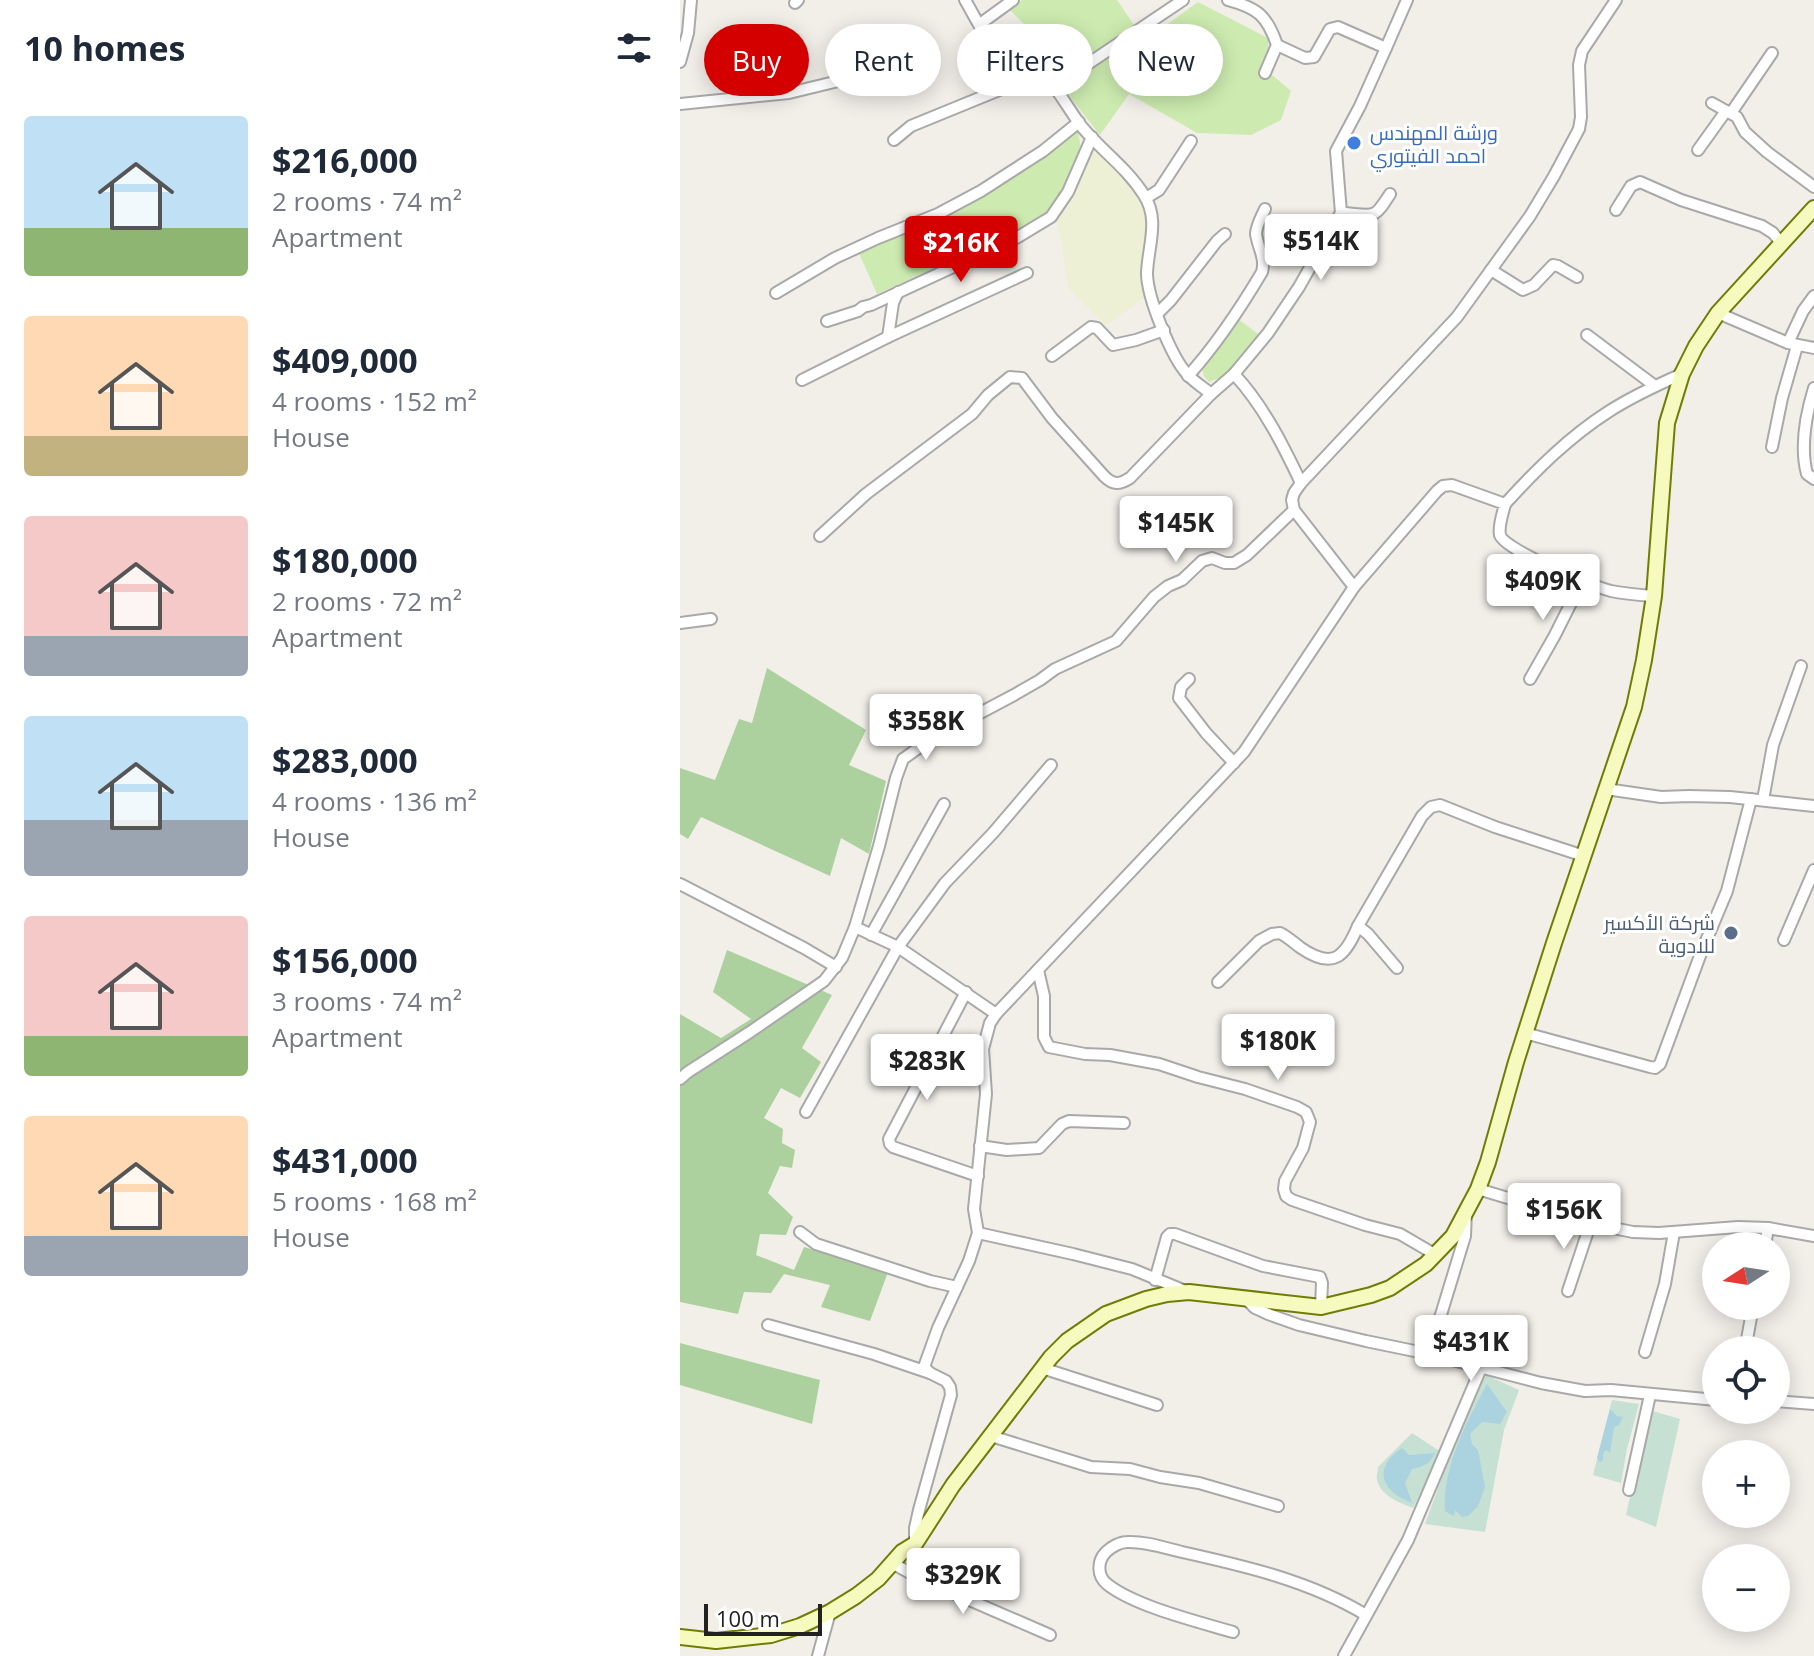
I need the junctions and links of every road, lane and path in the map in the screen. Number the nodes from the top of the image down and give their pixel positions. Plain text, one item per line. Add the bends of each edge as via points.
1 (691, 0) edge
2 (965, 0) edge
3 (1013, 0) edge
4 (1183, 0) edge
5 (1228, 0) edge
6 (1407, 0) edge
7 (1616, 0) edge
8 (980, 24) joint
9 (1277, 45) junction
10 (1386, 48) junction
11 (1772, 53) dead end
12 (1093, 60) edge
13 (680, 62) edge
14 (1265, 73) dead end
15 (825, 84) edge
16 (984, 96) edge
17 (1062, 96) edge
18 (1712, 103) dead end
19 (680, 104) edge
20 (1728, 112) junction
21 (1079, 122) junction
22 (1092, 137) junction
23 (894, 140) dead end
24 (1191, 141) dead end
25 (1698, 150) dead end
26 (1814, 187) edge
27 (1390, 194) dead end
28 (1146, 198) junction
29 (1814, 208) edge
30 (1265, 209) dead end
31 (1616, 210) dead end
32 (1341, 213) junction
33 (1225, 234) dead end
34 (1781, 243) junction
35 (1491, 270) junction
36 (1027, 273) dead end
37 (1577, 277) dead end
38 (898, 292) junction
39 (776, 293) dead end
40 (1814, 296) edge
41 (1158, 313) junction
42 (1718, 313) junction
43 (827, 321) dead end
44 (1164, 330) junction
45 (1587, 335) dead end
46 (888, 337) junction
47 (1793, 344) junction
48 (1814, 348) edge
49 (1052, 356) dead end
50 (1234, 374) junction
51 (1682, 374) junction
52 (1188, 376) junction
53 (802, 380) dead end
54 (1655, 386) junction
55 (1814, 388) edge
56 (1211, 394) junction
57 (1772, 447) dead end
58 (1814, 479) edge
59 (1301, 483) junction
60 (1505, 504) junction
61 (1294, 510) junction
62 (820, 536) dead end
63 (1583, 579) junction
64 (1354, 587) junction
65 (1654, 596) junction
66 (711, 619) dead end
67 (680, 623) edge
68 (1801, 666) dead end
69 (1189, 679) dead end
70 (1530, 679) dead end
71 (1234, 763) junction
72 (1051, 765) dead end
73 (1606, 789) junction
74 (1751, 799) junction
75 (1763, 800) junction
76 (944, 804) dead end
77 (1814, 806) edge
78 (1584, 856) junction
79 (1814, 870) edge
80 (680, 884) edge
81 (1358, 926) junction
82 (855, 927) junction
83 (871, 935) junction
84 (1784, 940) dead end
85 (898, 947) junction
86 (836, 967) junction
87 (1397, 968) dead end
88 (1038, 970) junction
89 (1218, 982) dead end
90 (966, 992) junction
91 (996, 1014) junction
92 (1525, 1033) junction
93 (680, 1079) edge
94 (806, 1112) dead end
95 (1124, 1123) dead end
96 (980, 1146) junction
97 (978, 1176) junction
98 (1478, 1189) junction
99 (1466, 1212) junction
100 (1591, 1222) junction
101 (1768, 1228) junction
102 (800, 1232) dead end
103 (1674, 1232) junction
104 (1767, 1232) edge
105 (978, 1233) junction
106 (1814, 1236) edge
107 (1436, 1255) junction
108 (1155, 1280) junction
109 (957, 1287) junction
110 (1568, 1291) dead end
111 (1189, 1292) junction
112 (1247, 1300) junction
113 (1321, 1307) junction
114 (768, 1325) dead end
115 (1645, 1352) dead end
116 (1429, 1354) junction
117 (1042, 1368) junction
118 (1481, 1368) junction
119 (930, 1373) junction
120 (1650, 1395) junction
121 (1702, 1399) edge
122 (1790, 1402) edge
123 (1814, 1404) edge
124 (1157, 1405) dead end
125 (991, 1436) junction
126 (1629, 1490) dead end
127 (1278, 1506) dead end
128 (915, 1544) junction
129 (892, 1563) junction
130 (830, 1612) junction
131 (1366, 1615) junction
132 (1233, 1632) dead end
133 (1050, 1635) dead end
134 (680, 1637) edge
135 (818, 1656) edge
136 (1344, 1656) edge

1 - 13 street
2 - 8 street
3 - 8 street
4 - 12 street
5 - 9 street via 1257,12
6 - 10 street
7 - 35 street via 1582,51 1579,129 1530,216
9 - 10 street via 1309,59 1330,29 1338,27
9 - 14 street
10 - 32 street via 1336,151
11 - 20 street
15 - 19 street
16 - 23 street via 911,126
17 - 21 street
18 - 20 street
20 - 25 street
20 - 26 street via 1767,152
21 - 22 street
21 - 39 street via 981,191 835,258
22 - 28 street
22 - 38 street via 1051,217
24 - 28 street via 1159,190
27 - 32 street via 1373,215
28 - 41 street via 1153,230 1147,274
29 - 34 main road
30 - 52 street via 1256,231 1262,272 1210,352
31 - 34 street via 1631,186 1640,182 1762,226
32 - 50 street via 1299,287
33 - 41 street
34 - 42 main road
35 - 37 street via 1523,290 1553,265
35 - 59 street via 1457,317
36 - 46 street
38 - 43 street
38 - 46 street
40 - 47 street via 1803,311
41 - 44 street
42 - 47 street
42 - 51 main road
44 - 49 street via 1113,345 1091,327
44 - 52 street
45 - 54 street
46 - 53 street
47 - 48 street
47 - 57 street
50 - 56 street
50 - 59 street via 1270,424
51 - 54 street
51 - 65 main road via 1664,444
52 - 56 street
54 - 60 street via 1578,435
55 - 58 street via 1804,448 1807,474
56 - 62 street via 1130,478 1117,484 1052,418 1022,378 1010,377
59 - 61 street via 1292,500
60 - 63 street via 1502,540
60 - 64 street via 1443,486
61 - 64 street
61 - 82 street via 1240,560 1202,561 1168,586 1116,641 1055,669 903,759
63 - 65 street via 1610,590
63 - 70 street
64 - 71 street
65 - 73 main road via 1634,707
66 - 67 street
68 - 75 street via 1773,745
69 - 71 street via 1179,698
71 - 88 street
72 - 85 street via 945,883
73 - 74 street via 1661,797
73 - 78 main road
74 - 75 street
74 - 92 street via 1727,891 1660,1064 1650,1067
75 - 77 street
76 - 83 street
78 - 81 street via 1434,805 1422,816
78 - 92 main road
79 - 84 street
80 - 86 street
81 - 87 street
81 - 89 street via 1344,954 1325,960 1280,933 1265,937
82 - 83 street
82 - 86 street
83 - 85 street
85 - 90 street
85 - 94 street
86 - 93 street via 824,981
88 - 91 street
88 - 107 street via 1049,1047 1159,1064 1297,1107 1310,1122 1285,1181 1286,1196 1400,1234
90 - 91 street
90 - 97 street via 889,1139 893,1147
91 - 96 street via 983,1049 986,1094
92 - 98 main road
95 - 96 street via 1069,1121 1039,1148
96 - 97 street
97 - 105 street
98 - 99 main road
98 - 100 street
99 - 107 main road
99 - 116 street via 1465,1236
100 - 103 street via 1633,1232
100 - 110 street
101 - 103 street
101 - 104 street
101 - 106 street
102 - 109 street via 816,1244
103 - 115 street
105 - 108 street via 1132,1269
105 - 109 street
107 - 113 main road via 1390,1288
108 - 111 street
108 - 113 street via 1167,1237 1175,1234 1263,1266 1320,1277
109 - 119 street via 924,1367
111 - 112 main road
111 - 117 main road via 1146,1299 1106,1314 1067,1341
112 - 113 main road
112 - 116 street via 1299,1325
114 - 119 street
116 - 118 street
117 - 124 street
117 - 125 main road
118 - 120 street via 1585,1391
118 - 131 street via 1408,1540
119 - 128 street via 946,1381 951,1395 919,1510
120 - 121 street
120 - 126 street
122 - 123 street
125 - 127 street via 1091,1467 1199,1483
125 - 128 main road
128 - 129 main road
129 - 130 main road
129 - 133 street
130 - 134 main road via 771,1635 716,1641
130 - 135 street
131 - 132 street via 1280,1577 1222,1561 1125,1542 1102,1556 1101,1577 1108,1585
131 - 136 street

